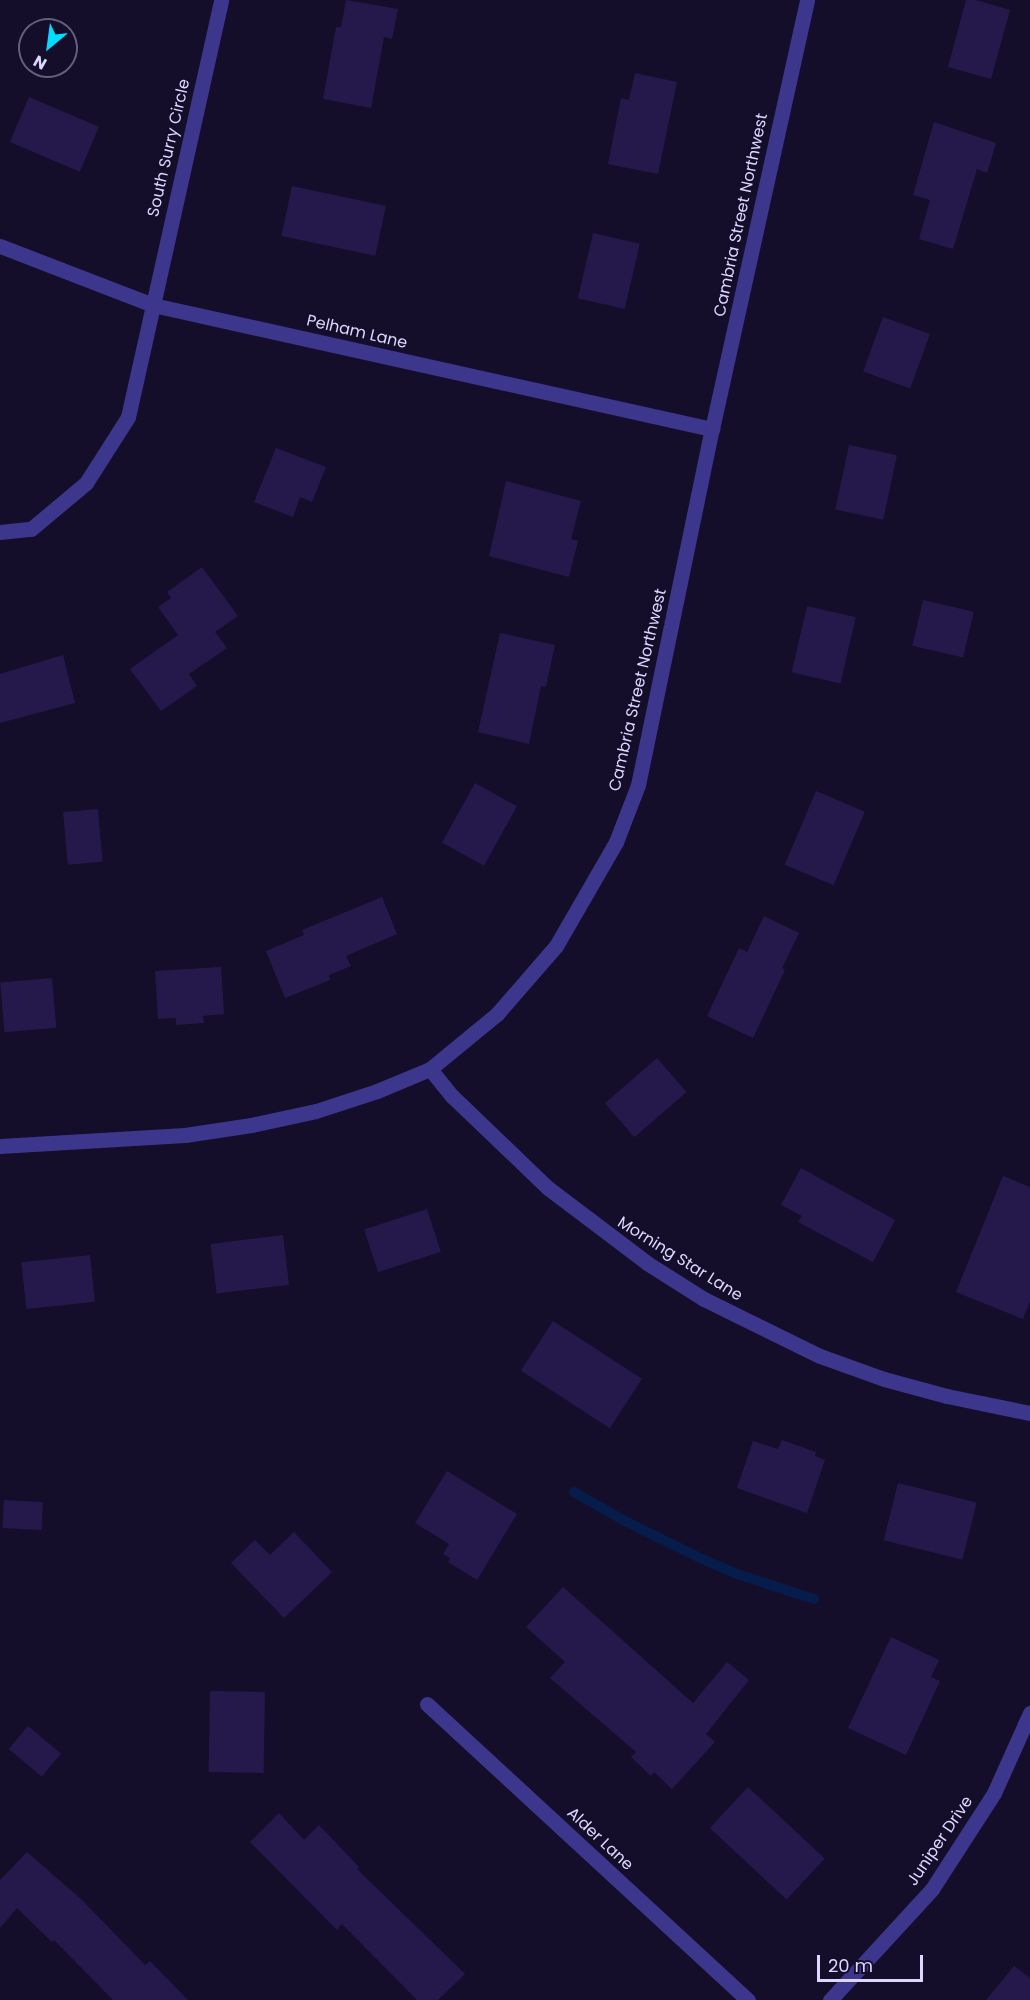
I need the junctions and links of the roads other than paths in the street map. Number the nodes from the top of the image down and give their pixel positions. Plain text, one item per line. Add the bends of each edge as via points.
1 (221, 0) edge
2 (807, 0) edge
3 (0, 246) edge
4 (153, 305) junction
5 (712, 429) junction
6 (0, 532) edge
7 (430, 1069) junction
8 (0, 1146) edge
9 (1030, 1413) edge
10 (427, 1704) dead end
11 (1030, 1713) edge
12 (748, 2000) edge
13 (830, 2000) edge

1 - 4 street, South Surry Circle
2 - 5 street, Cambria Street Northwest
3 - 4 street, Pelham Lane
4 - 5 street, Pelham Lane
4 - 6 street, South Surry Circle via 128,417 86,483 31,529
5 - 7 street, Cambria Street Northwest via 638,785 616,842 556,946 496,1014
7 - 8 street, Cambria Street Northwest via 316,1111 251,1125 185,1135
7 - 9 street, Morning Star Lane via 548,1188 622,1245 704,1299 820,1356 884,1379
10 - 12 street, Alder Lane
11 - 13 street, Juniper Drive via 994,1793 932,1889

